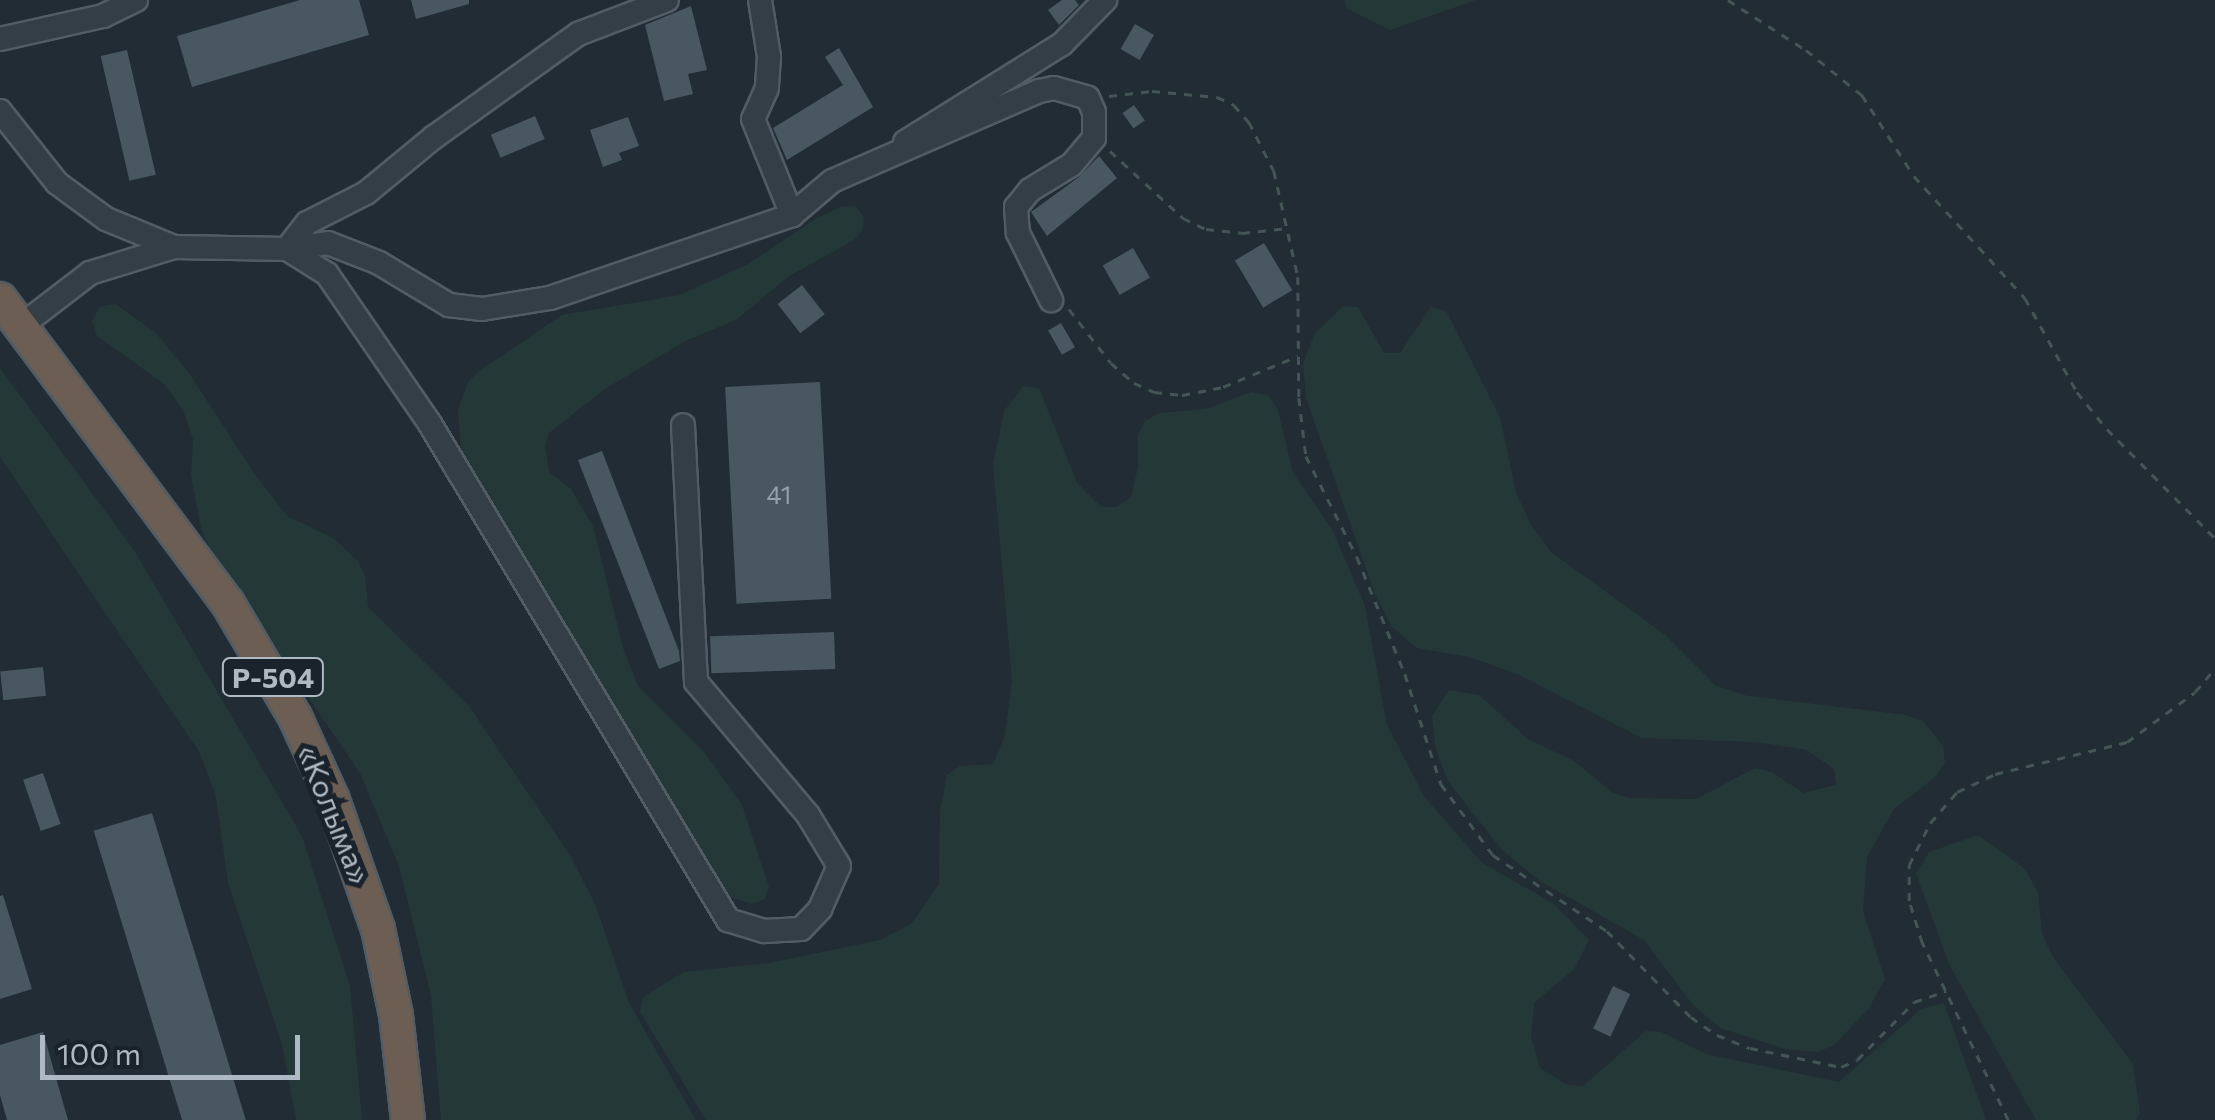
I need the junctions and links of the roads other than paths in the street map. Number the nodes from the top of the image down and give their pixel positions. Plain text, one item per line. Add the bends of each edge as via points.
1 (136, 0) edge
2 (667, 0) edge
3 (760, 0) edge
4 (1104, 0) edge
5 (0, 39) edge
6 (0, 111) edge
7 (878, 161) junction
8 (792, 216) junction
9 (174, 247) junction
10 (287, 249) junction
11 (0, 299) edge
12 (1051, 300) road end
13 (21, 326) junction
14 (683, 424) dead end
15 (408, 1120) edge

1 - 5 lane via 103,16
2 - 10 lane via 578,34 366,193 307,223
3 - 8 lane via 769,58 767,88 753,120
4 - 7 lane via 1062,44
6 - 9 lane via 57,183 106,219
7 - 8 lane via 832,182
7 - 12 lane via 1039,91 1054,88 1088,98 1094,138 1016,207 1018,233
8 - 10 lane via 550,298 482,309 449,305 379,263 328,243
9 - 10 lane
9 - 13 lane via 90,273
10 - 14 lane via 328,274 368,329 728,920 764,931 801,929 820,908 840,866 808,815 696,682
11 - 13 highway, «Колыма» / Р-504
13 - 15 highway, «Колыма» / Р-504 via 227,602 316,760 378,929

